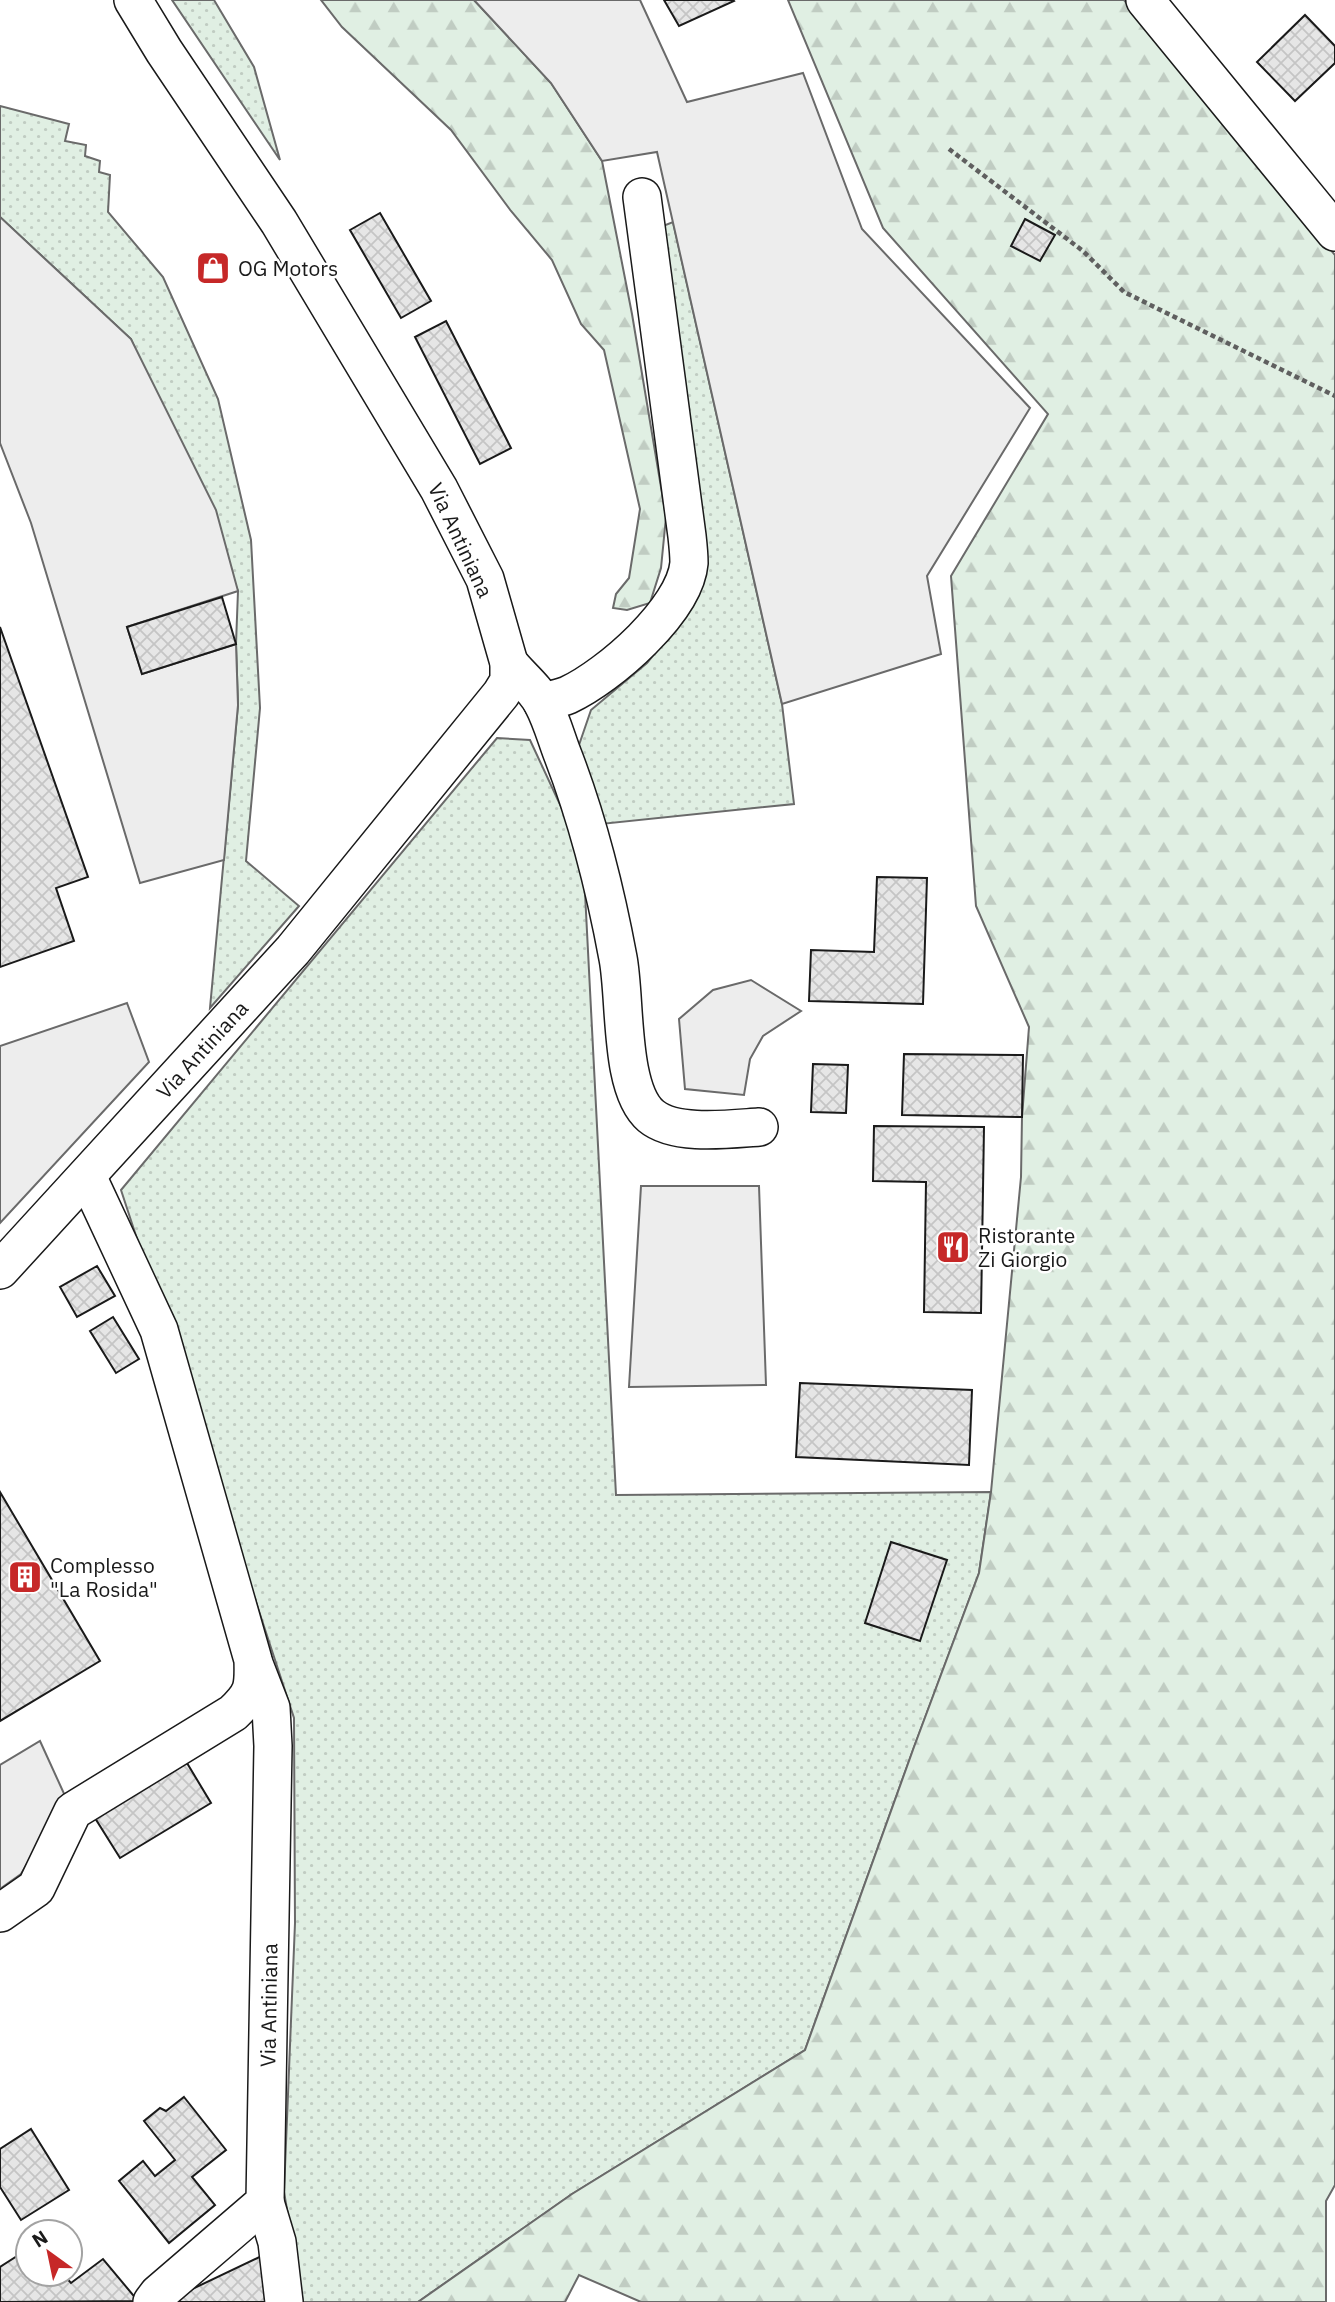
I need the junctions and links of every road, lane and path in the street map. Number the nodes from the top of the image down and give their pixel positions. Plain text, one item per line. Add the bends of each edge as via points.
1 (133, 0) edge
2 (1145, 0) edge
3 (949, 149) dead end
4 (642, 197) dead end
5 (1335, 232) edge
6 (1335, 397) edge
7 (509, 663) junction
8 (542, 702) junction
9 (759, 1127) dead end
10 (87, 1176) junction
11 (0, 1270) edge
12 (253, 1660) junction
13 (0, 1913) edge
14 (265, 2202) junction
15 (152, 2302) edge
16 (284, 2302) edge

1 - 7 street, Via Antiniana via 279,222 439,489 485,579
2 - 5 street
3 - 6 path via 1083,251 1124,292
4 - 8 street via 689,565 664,615 641,640 592,680 568,695
7 - 8 street
7 - 10 street, Via Antiniana via 509,681 501,694 302,940
8 - 9 street via 597,856 619,961 629,1072 636,1095 662,1124
10 - 11 street, Via Antiniana
10 - 12 street, Via Antiniana via 159,1331
12 - 13 street, Via Antiniana via 254,1684 233,1713 73,1811 36,1888
12 - 14 street, Via Antiniana via 271,1708 273,1746
14 - 15 street
14 - 16 street, Via Antiniana

